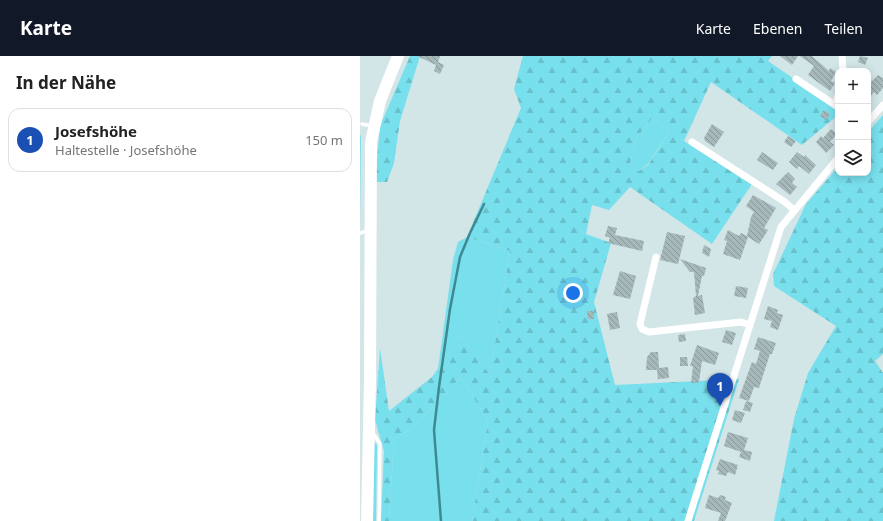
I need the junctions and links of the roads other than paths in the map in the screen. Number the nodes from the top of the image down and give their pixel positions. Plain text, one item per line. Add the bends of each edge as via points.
1 (398, 56) edge
2 (842, 56) edge
3 (843, 68) edge
4 (796, 79) dead end
5 (835, 105) edge
6 (883, 105) edge
7 (871, 119) edge
8 (692, 142) dead end
9 (835, 162) edge
10 (794, 210) junction
11 (365, 231) edge
12 (656, 258) dead end
13 (750, 325) junction
14 (369, 426) junction
15 (367, 521) edge
16 (379, 521) edge
17 (688, 521) edge

1 - 11 main road via 368,125 371,142
2 - 3 street
4 - 5 street
6 - 7 street
8 - 10 street
9 - 10 street
10 - 13 street via 781,227
11 - 14 main road
12 - 13 street via 640,324 645,331 741,322
13 - 17 street
14 - 15 main road
14 - 16 lane via 380,444

